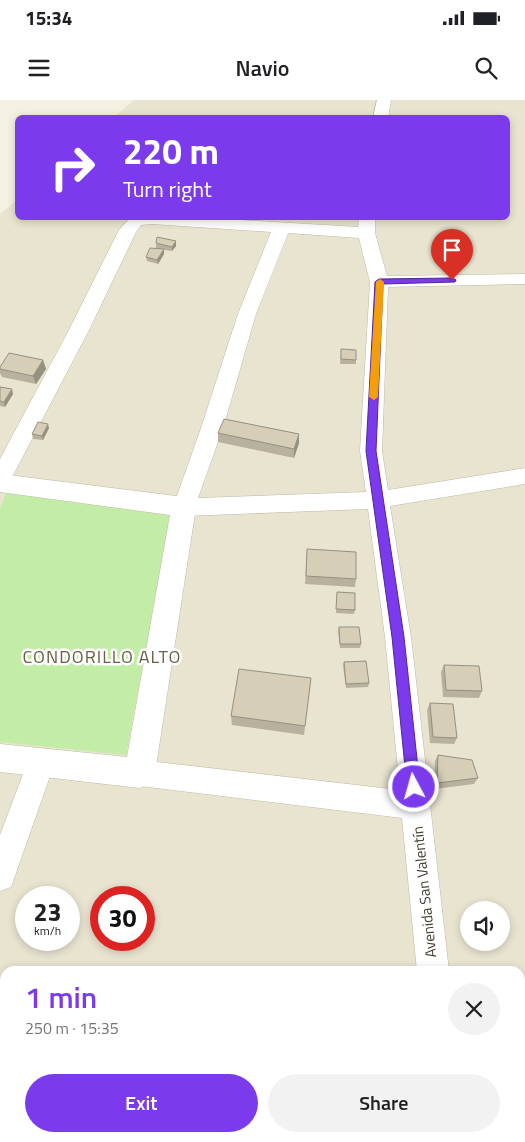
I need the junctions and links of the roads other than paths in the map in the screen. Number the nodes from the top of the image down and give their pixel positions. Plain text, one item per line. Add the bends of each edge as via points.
1 (384, 100) edge
2 (381, 115) edge
3 (147, 220) edge
4 (166, 220) edge
5 (367, 225) edge
6 (281, 228) junction
7 (525, 279) edge
8 (379, 282) junction
9 (525, 476) edge
10 (0, 481) edge
11 (377, 500) junction
12 (184, 507) junction
13 (0, 758) edge
14 (41, 762) junction
15 (140, 773) junction
16 (416, 806) junction
17 (0, 876) edge
18 (432, 966) edge

1 - 2 street
3 - 10 street via 136,222 128,230
4 - 6 street
5 - 6 street
5 - 8 street, Avenida San Valentín
6 - 12 street via 247,314
7 - 8 street
8 - 11 street, Avenida San Valentín via 371,451
9 - 11 street
10 - 12 street
11 - 12 street
11 - 16 street, Avenida San Valentín via 398,637
12 - 15 street
13 - 14 street
14 - 15 street
14 - 17 street
15 - 16 street
16 - 18 street, Avenida San Valentín

